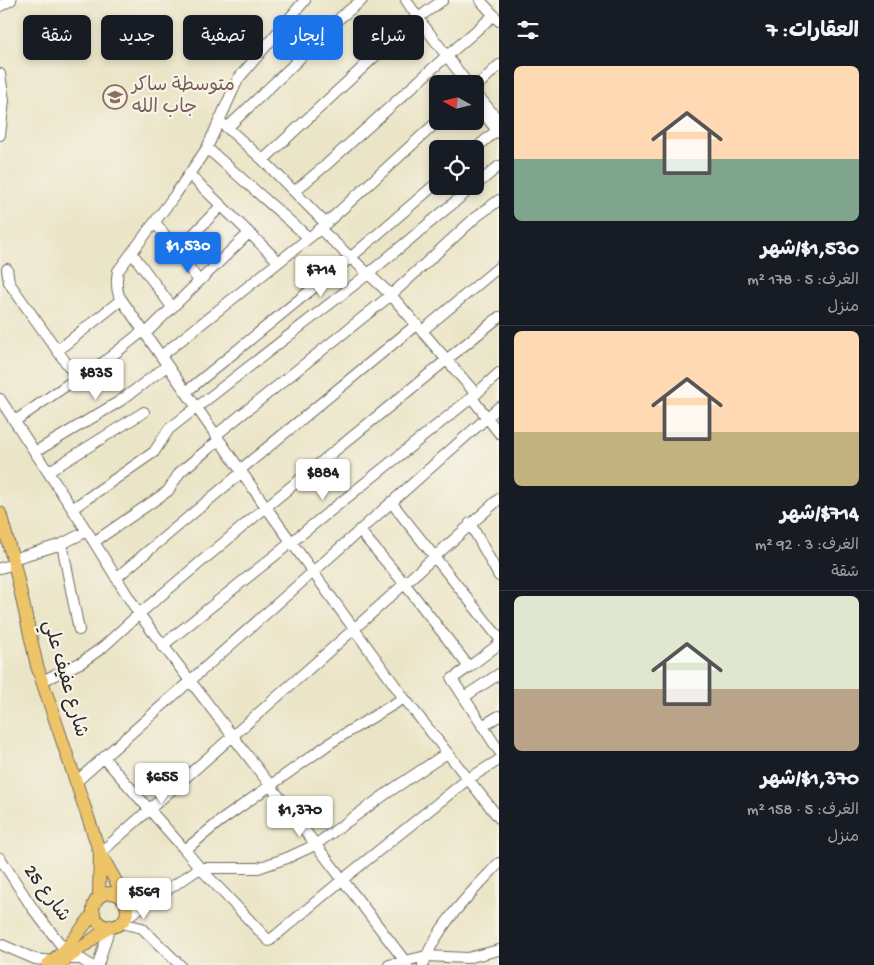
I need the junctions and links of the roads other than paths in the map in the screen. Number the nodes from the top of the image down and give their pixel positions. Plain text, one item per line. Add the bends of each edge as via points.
1 (11, 0) edge
2 (305, 0) edge
3 (362, 0) edge
4 (399, 0) edge
5 (406, 0) edge
6 (443, 0) edge
7 (480, 0) edge
8 (0, 6) edge
9 (412, 15) edge
10 (413, 15) edge
11 (421, 15) edge
12 (496, 18) edge
13 (424, 31) edge
14 (445, 58) junction
15 (371, 60) edge
16 (499, 65) edge
17 (0, 74) edge
18 (455, 75) edge
19 (460, 75) edge
20 (484, 79) edge
21 (484, 106) edge
22 (484, 113) edge
23 (223, 124) junction
24 (498, 128) edge
25 (429, 129) edge
26 (0, 135) edge
27 (484, 141) edge
28 (207, 148) junction
29 (263, 160) junction
30 (499, 166) edge
31 (190, 174) junction
32 (484, 178) edge
33 (429, 190) edge
34 (295, 191) junction
35 (464, 195) edge
36 (499, 200) edge
37 (222, 206) junction
38 (155, 222) junction
39 (323, 226) junction
40 (249, 233) junction
41 (309, 238) junction
42 (177, 251) junction
43 (132, 252) junction
44 (350, 258) junction
45 (279, 262) junction
46 (499, 267) edge
47 (7, 269) dead end
48 (368, 274) junction
49 (199, 281) junction
50 (391, 296) junction
51 (121, 300) junction
52 (172, 307) junction
53 (499, 317) edge
54 (420, 327) junction
55 (144, 332) junction
56 (58, 350) junction
57 (161, 356) junction
58 (446, 360) junction
59 (167, 366) junction
60 (499, 373) edge
61 (77, 378) junction
62 (186, 392) junction
63 (474, 396) junction
64 (0, 399) edge
65 (499, 406) edge
66 (197, 408) junction
67 (144, 412) dead end
68 (488, 417) junction
69 (15, 421) junction
70 (499, 434) edge
71 (217, 437) junction
72 (35, 452) junction
73 (241, 471) junction
74 (48, 472) junction
75 (499, 499) edge
76 (391, 502) junction
77 (266, 507) junction
78 (487, 508) junction
79 (499, 508) edge
80 (72, 509) junction
81 (0, 513) edge
82 (470, 523) junction
83 (359, 530) junction
84 (87, 532) junction
85 (94, 542) junction
86 (292, 542) junction
87 (62, 544) junction
88 (434, 556) junction
89 (14, 562) junction
90 (0, 568) edge
91 (312, 571) junction
92 (499, 576) edge
93 (116, 578) junction
94 (404, 583) junction
95 (139, 614) junction
96 (354, 629) junction
97 (80, 630) dead end
98 (499, 638) edge
99 (499, 644) edge
100 (162, 646) junction
101 (469, 667) junction
102 (499, 674) edge
103 (42, 681) junction
104 (189, 681) junction
105 (464, 697) junction
106 (404, 698) junction
107 (499, 716) edge
108 (482, 726) junction
109 (231, 736) junction
110 (499, 751) edge
111 (448, 753) junction
112 (104, 758) junction
113 (499, 760) edge
114 (468, 779) junction
115 (76, 782) junction
116 (269, 785) junction
117 (149, 809) junction
118 (499, 818) edge
119 (315, 845) junction
120 (185, 850) junction
121 (100, 853) junction
122 (0, 858) edge
123 (499, 863) edge
124 (200, 868) junction
125 (342, 880) junction
126 (99, 897) junction
127 (123, 899) junction
128 (150, 900) junction
129 (94, 913) junction
130 (119, 922) junction
131 (0, 944) edge
132 (499, 950) edge
133 (58, 960) edge
134 (424, 961) edge
135 (406, 963) edge
136 (90, 965) edge
137 (98, 965) edge
138 (180, 965) edge
139 (389, 965) edge

1 - 8 street
2 - 23 street via 244,70 230,94
3 - 23 street via 291,67
4 - 9 street
5 - 10 street
6 - 11 street
7 - 12 street
12 - 14 street
13 - 14 street
14 - 18 street
14 - 19 street
14 - 34 street
15 - 29 street
16 - 20 street
17 - 26 street via 4,101
21 - 24 street
22 - 24 street
23 - 28 street
23 - 29 street
24 - 27 street
25 - 39 street
28 - 31 street
28 - 41 street
29 - 34 street
30 - 32 street
31 - 37 street
31 - 38 street
33 - 44 street
34 - 39 street
35 - 48 street
36 - 50 street via 476,217
37 - 40 street
37 - 42 street
38 - 42 street
38 - 43 street
39 - 41 street
39 - 44 street
40 - 45 street
40 - 49 street
41 - 45 street
42 - 49 street
43 - 51 street via 116,280
43 - 52 street
44 - 48 street
44 - 62 street
45 - 57 street
46 - 54 street
47 - 56 street via 12,287
48 - 50 street
48 - 66 street
49 - 52 street
50 - 54 street
50 - 71 street
51 - 55 street
51 - 56 street
52 - 55 street
53 - 58 street
54 - 58 street
54 - 73 street
55 - 57 street
55 - 61 street
56 - 61 street
57 - 59 street
58 - 63 street
58 - 77 street
59 - 62 street
59 - 72 street via 120,401
60 - 63 street
61 - 69 street
62 - 66 street
63 - 68 street
63 - 86 street
64 - 69 street
65 - 68 street
66 - 71 street
66 - 80 street via 169,429 154,452
67 - 74 street
68 - 70 street
68 - 76 street
69 - 72 street
71 - 73 street
71 - 85 street via 180,472 168,490
72 - 74 street
73 - 77 street
73 - 93 street
74 - 80 street
75 - 78 street
76 - 83 street
76 - 88 street
77 - 86 street
77 - 95 street
78 - 79 street
78 - 82 street
80 - 84 street
81 - 89 main road, شارع عفيف علي
82 - 88 street
82 - 92 street
83 - 91 street
83 - 94 street
84 - 85 street
84 - 87 street
85 - 93 street
86 - 91 street
86 - 100 street
87 - 89 street
87 - 97 street
88 - 94 street
88 - 98 street
89 - 90 street
89 - 103 main road, شارع عفيف علي
91 - 96 street
91 - 104 street
93 - 95 street
94 - 96 street
94 - 101 street
95 - 100 street
95 - 103 street via 82,662
96 - 106 street
96 - 109 street
99 - 101 street
100 - 104 street
101 - 105 street via 452,680
102 - 105 street
103 - 115 main road, شارع عفيف علي
104 - 109 street
104 - 112 street
105 - 108 street
106 - 111 street
106 - 116 street
107 - 108 street
108 - 110 street
109 - 116 street
109 - 117 street
111 - 114 street
111 - 119 street
112 - 115 street
112 - 117 street
113 - 114 street
114 - 118 street
114 - 125 street
115 - 121 main road, شارع عفيف علي
116 - 119 street
116 - 120 street
117 - 120 street
117 - 121 street
119 - 124 street via 258,868
119 - 125 street
120 - 124 street
121 - 126 main road, شارع عفيف علي
121 - 127 main road, شارع عفيف علي
122 - 133 street, شارع 25 via 33,910
123 - 134 street via 452,914
124 - 125 street via 270,941
124 - 128 street
125 - 135 street
126 - 127 main road via 113,893
126 - 129 main road via 94,904
127 - 128 street
127 - 130 main road via 127,913
128 - 130 street
129 - 130 main road via 100,922
129 - 133 main road
130 - 133 main road
130 - 137 street
130 - 138 street via 142,928
131 - 133 street via 34,959
132 - 134 street via 467,958
133 - 136 street via 80,959
134 - 135 street
135 - 139 street

